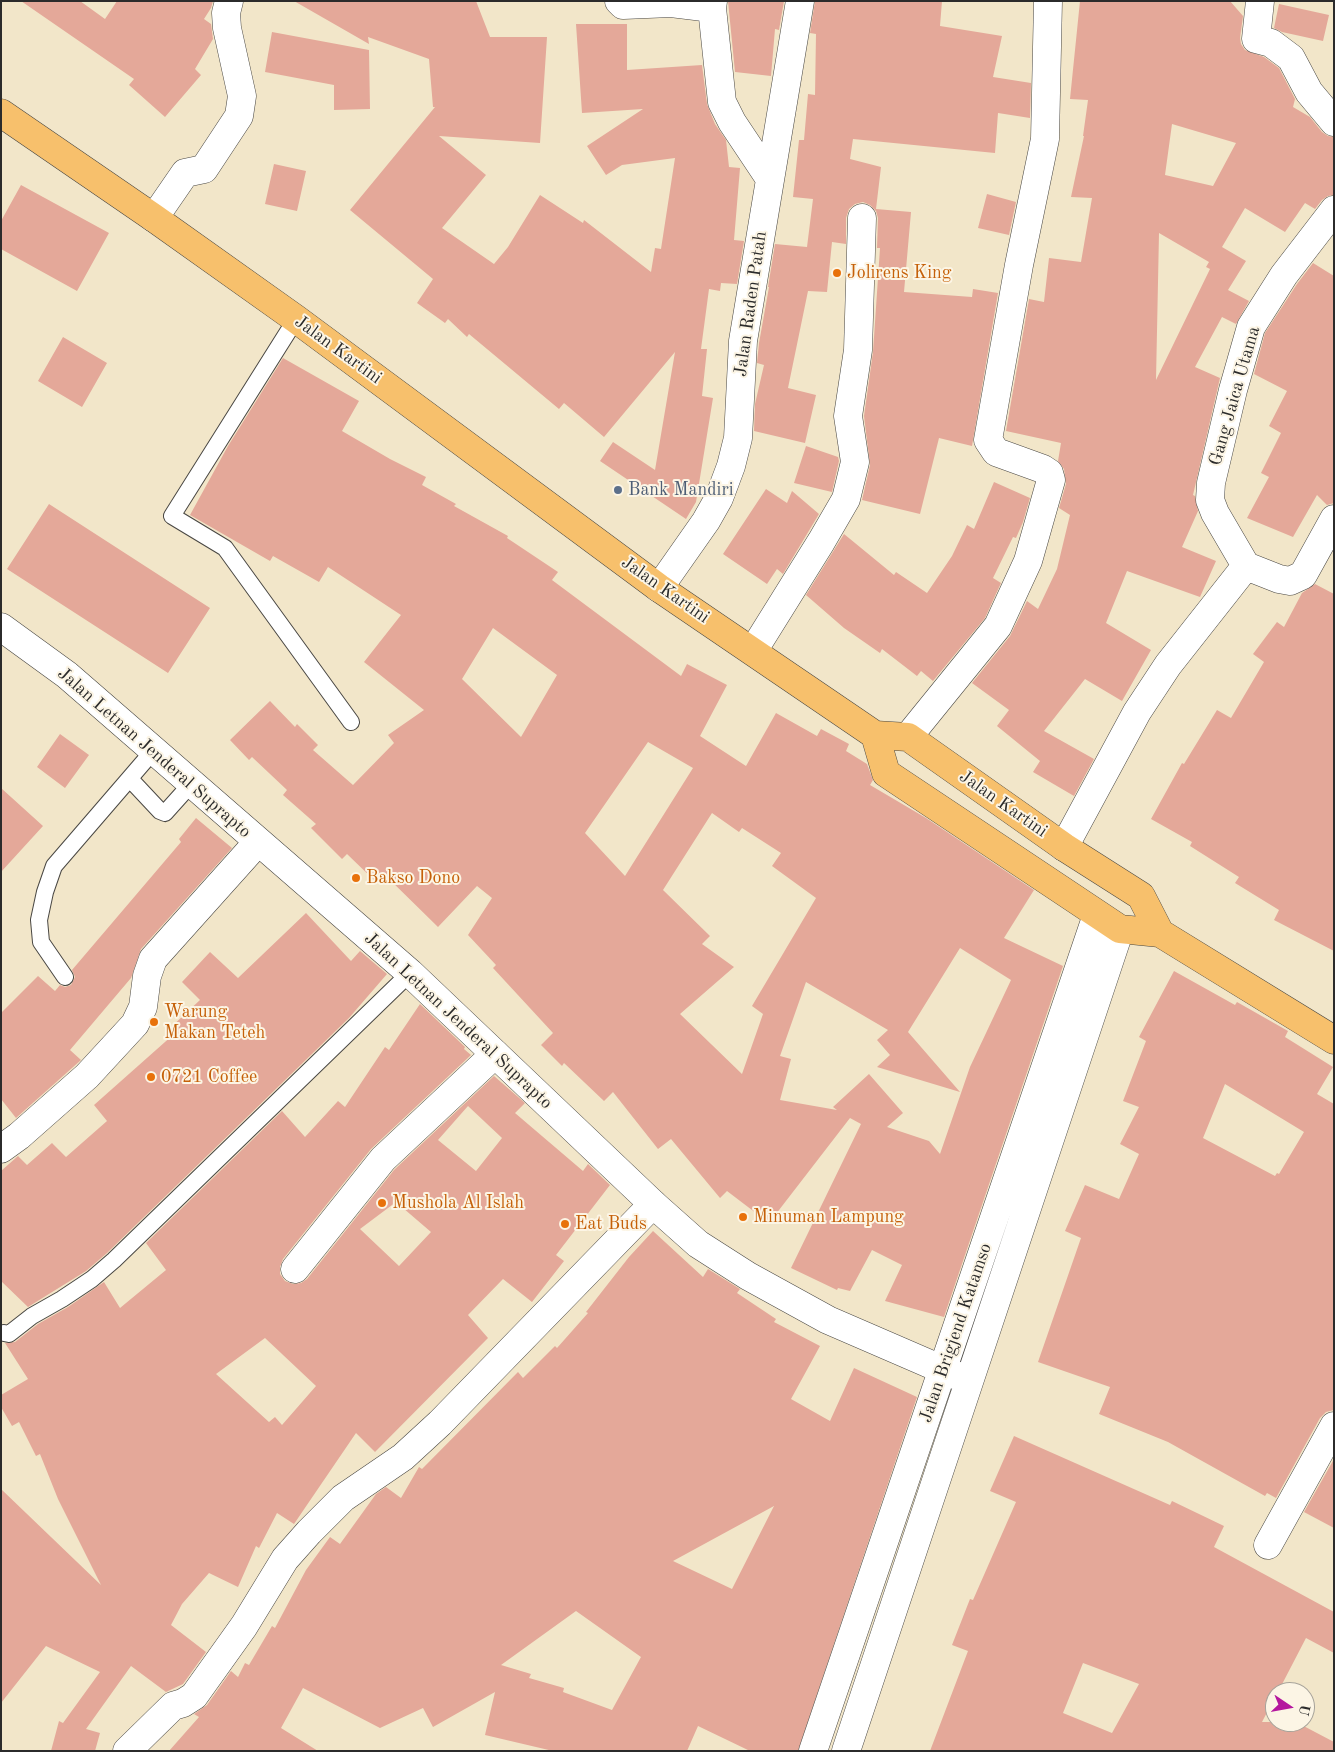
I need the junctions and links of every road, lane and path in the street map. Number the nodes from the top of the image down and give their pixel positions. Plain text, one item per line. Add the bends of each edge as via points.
1 (229, 1) edge
2 (619, 1) edge
3 (800, 1) edge
4 (1048, 1) edge
5 (1260, 1) edge
6 (713, 5) edge
7 (1, 114) edge
8 (1334, 122) edge
9 (770, 179) junction
10 (1334, 210) edge
11 (154, 218) junction
12 (862, 218) dead end
13 (296, 320) junction
14 (1334, 519) edge
15 (1246, 566) junction
16 (659, 588) junction
17 (1, 627) edge
18 (753, 651) junction
19 (351, 722) dead end
20 (875, 736) junction
21 (908, 737) junction
22 (154, 750) junction
23 (130, 779) junction
24 (191, 784) junction
25 (258, 843) junction
26 (1064, 847) junction
27 (1097, 915) junction
28 (1120, 929) junction
29 (1160, 933) junction
30 (410, 974) junction
31 (65, 977) dead end
32 (1334, 1040) edge
33 (495, 1054) junction
34 (1035, 1141) junction
35 (1, 1149) edge
36 (653, 1204) junction
37 (294, 1269) dead end
38 (4, 1333) dead end
39 (943, 1370) junction
40 (969, 1382) junction
41 (1334, 1426) edge
42 (1268, 1545) dead end
43 (127, 1751) edge
44 (813, 1751) edge
45 (846, 1751) edge

1 - 11 street via 226,28 242,96 239,116 204,169 186,173
2 - 6 street via 622,5
3 - 9 street, Jalan Raden Patah
4 - 21 street via 1045,139 988,440 996,452 1043,468 1051,480 1028,561 998,626
5 - 8 street via 1256,39 1271,43 1291,58 1309,92
6 - 9 street via 722,102
7 - 11 highway, Jalan Kartini
9 - 16 street, Jalan Raden Patah via 743,341 738,438 731,466 706,521
10 - 15 street, Gang Jaica Utama via 1284,275 1251,327 1233,390 1210,500
11 - 13 highway, Jalan Kartini
12 - 18 street via 858,350 848,416 855,462 846,500
13 - 16 highway, Jalan Kartini
13 - 19 lane via 172,516 225,548
14 - 15 street via 1303,575 1290,581
15 - 26 street via 1168,665 1137,712
16 - 18 highway, Jalan Kartini
17 - 22 street, Jalan Letnan Jenderal Suprapto via 67,675
18 - 20 highway, Jalan Kartini
20 - 21 highway
20 - 27 highway via 886,773
21 - 26 highway, Jalan Kartini
22 - 23 lane
22 - 24 street, Jalan Letnan Jenderal Suprapto
23 - 24 lane via 165,813
23 - 31 lane via 54,866 45,892 39,920 41,942
24 - 25 street, Jalan Letnan Jenderal Suprapto
25 - 30 street, Jalan Letnan Jenderal Suprapto
25 - 35 street via 153,959 143,1007 135,1024 87,1076
26 - 29 highway, Jalan Kartini via 1141,896
27 - 28 highway
27 - 34 street, Jalan Brigjend Katamso
28 - 29 highway
28 - 34 street, Jalan Brigjend Katamso
29 - 32 highway
30 - 33 street, Jalan Letnan Jenderal Suprapto
30 - 38 lane via 114,1260 62,1299 9,1334
33 - 36 street, Jalan Letnan Jenderal Suprapto
33 - 37 street via 384,1158
34 - 39 street, Jalan Brigjend Katamso
34 - 40 street, Jalan Brigjend Katamso
36 - 39 street, Jalan Letnan Jenderal Suprapto via 698,1244 748,1276 828,1320
36 - 43 street via 440,1424 403,1457 342,1498 308,1532 285,1558 244,1626 194,1696 173,1706
39 - 40 street, Jalan Letnan Jenderal Suprapto
39 - 44 street, Jalan Brigjend Katamso
40 - 45 street, Jalan Brigjend Katamso
41 - 42 street

